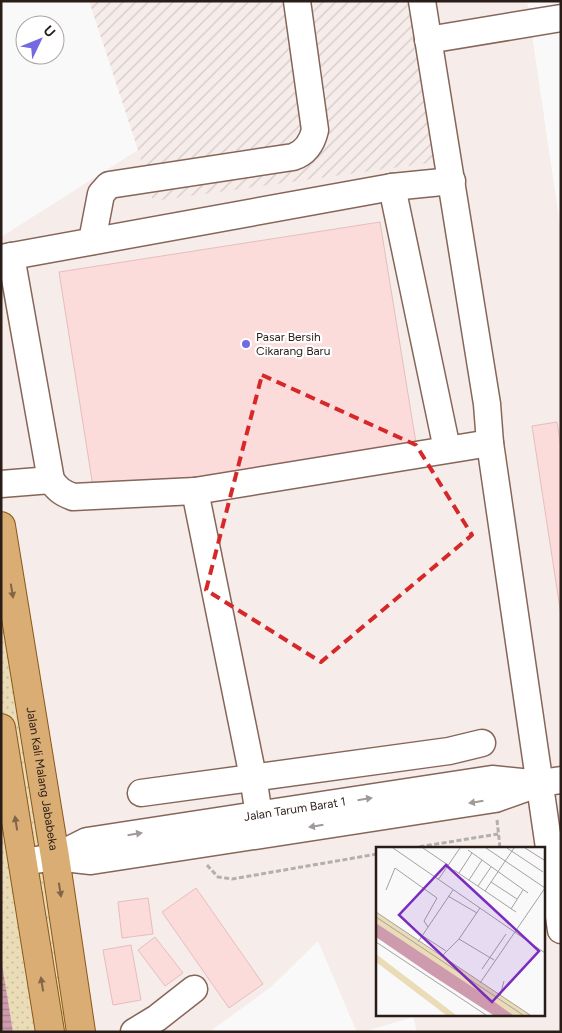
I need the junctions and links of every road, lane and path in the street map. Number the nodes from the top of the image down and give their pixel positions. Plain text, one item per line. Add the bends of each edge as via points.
1 (297, 1) edge
2 (422, 1) edge
3 (561, 18) edge
4 (428, 40) junction
5 (452, 181) junction
6 (392, 188) junction
7 (92, 241) junction
8 (6, 257) edge
9 (490, 443) junction
10 (448, 449) junction
11 (51, 480) junction
12 (1, 484) edge
13 (195, 491) junction
14 (1, 526) edge
15 (1, 728) edge
16 (482, 744) dead end
17 (253, 776) junction
18 (550, 782) edge
19 (141, 793) dead end
20 (495, 799) junction
21 (259, 815) junction
22 (498, 834) junction
23 (197, 845) junction
24 (418, 847) edge
25 (500, 847) edge
26 (376, 854) edge
27 (55, 857) junction
28 (23, 862) junction
29 (561, 930) edge
30 (194, 990) dead end
31 (50, 1032) edge
32 (81, 1032) edge
33 (134, 1032) edge

1 - 7 street via 315,130 306,149 293,157 109,185 101,194
2 - 4 street
3 - 4 street
4 - 5 street
5 - 6 street
5 - 9 street via 487,404
6 - 7 street
6 - 10 street
7 - 8 street
8 - 11 street
9 - 10 street
9 - 18 street
10 - 13 street
11 - 12 street
11 - 13 street via 58,490 73,497
13 - 17 street
14 -> 27 main road, Jalan Kali Malang Jababeka
28 -> 15 main road
16 - 17 street
17 - 19 street
17 - 21 street
18 - 20 street, Jalan Tarum Barat 1
21 -> 18 street, Jalan Tarum Barat 1 via 492,779
18 - 29 street
20 - 22 path
20 -> 23 street, Jalan Tarum Barat 1
27 -> 21 street, Jalan Tarum Barat 1 via 87,841
22 - 24 path
22 - 25 path
23 - 26 path via 209,869 218,877 232,879
23 - 27 street, Jalan Tarum Barat 1 via 91,861
27 - 28 street, Jalan Tarum Barat 1
27 -> 32 main road, Jalan Kali Malang Jababeka
31 -> 28 main road
30 - 33 street

